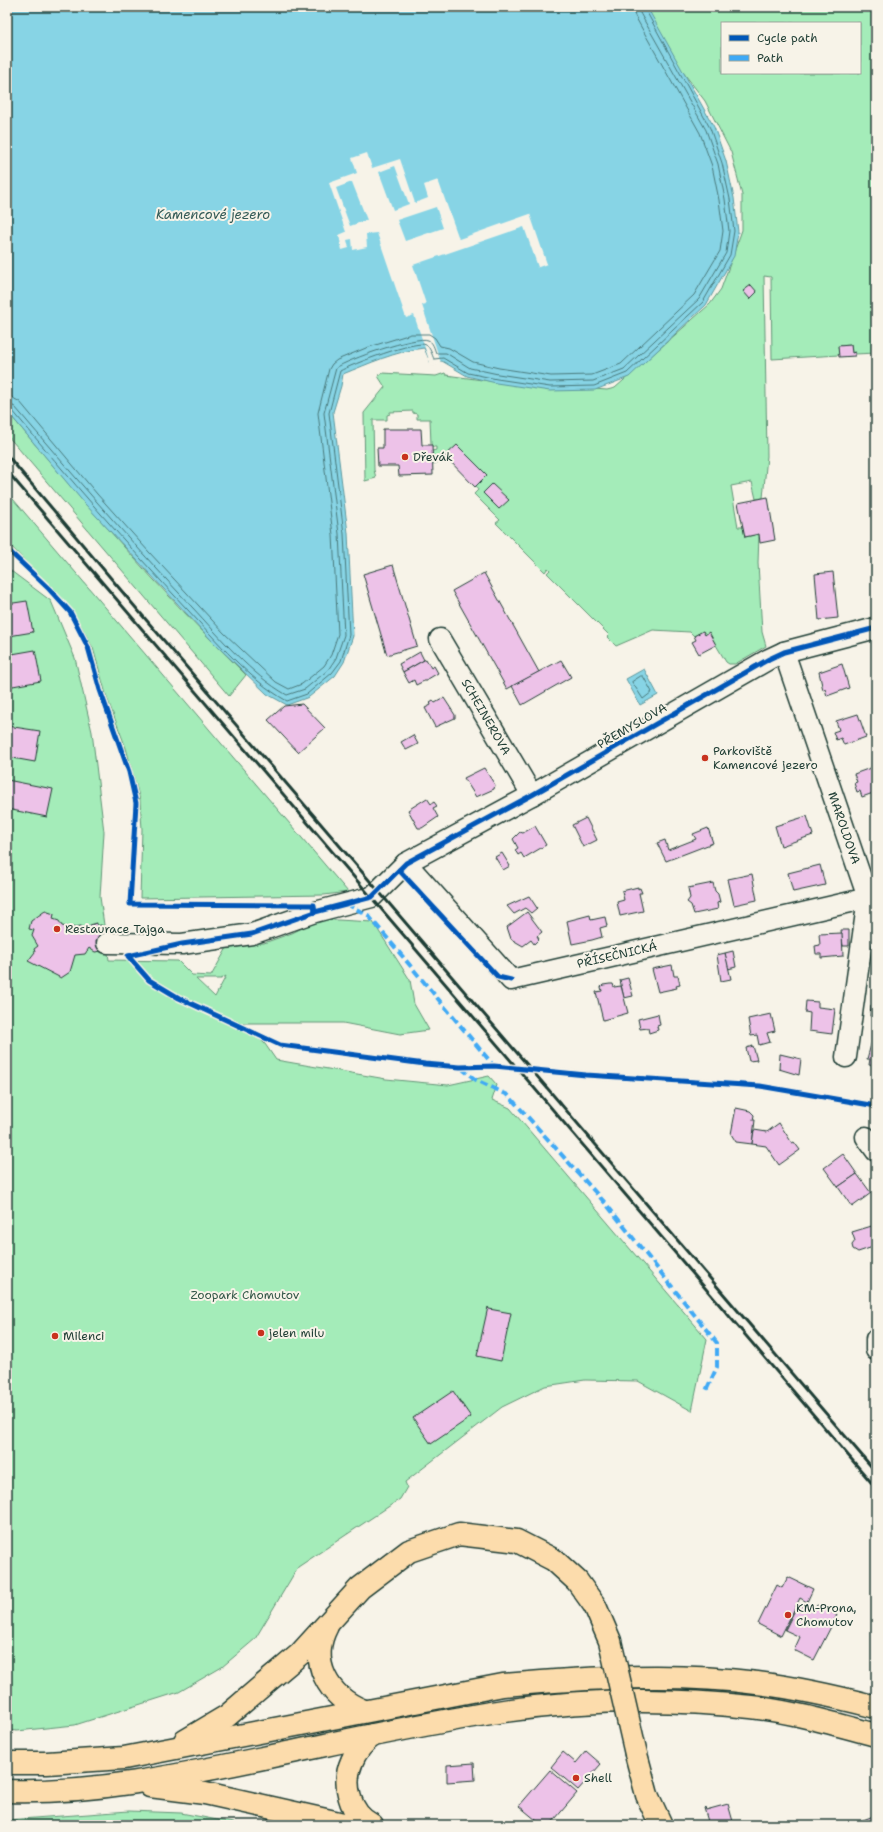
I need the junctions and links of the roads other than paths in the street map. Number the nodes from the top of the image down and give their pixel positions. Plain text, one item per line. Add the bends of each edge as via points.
1 (876, 628) edge
2 (440, 639) dead end
3 (784, 652) junction
4 (532, 795) junction
5 (406, 863) junction
6 (872, 898) edge
7 (107, 943) dead end
8 (846, 1057) dead end
9 (876, 1339) edge
10 (876, 1350) edge
11 (329, 1621) junction
12 (876, 1707) edge
13 (364, 1711) junction
14 (373, 1735) junction
15 (876, 1735) edge
16 (170, 1750) junction
17 (7, 1763) edge
18 (129, 1784) junction
19 (7, 1791) edge
20 (647, 1794) junction
21 (348, 1825) edge
22 (372, 1825) edge
23 (648, 1825) edge
24 (661, 1825) edge

1 - 3 street, PŘEMYSLOVA
2 - 4 street, SCHEINEROVA
3 - 4 street, PŘEMYSLOVA via 762,662
3 - 6 street, MAROLDOVA
4 - 5 street, PŘEMYSLOVA
5 - 6 street, PŘÍSEČNICKÁ via 511,980
5 - 7 street, PŘEMYSLOVA via 372,897 315,912 252,934 182,944
6 - 8 street, MAROLDOVA
9 - 10 street
11 - 13 highway via 320,1643 321,1666 325,1678 337,1695
11 - 16 highway via 300,1654 227,1716
11 - 20 highway, bridge via 360,1588 409,1551 459,1534 517,1541 554,1560 577,1581 595,1606 610,1642
12 - 13 highway via 807,1690 756,1683 701,1678 645,1678 503,1684
13 - 16 highway
14 - 15 highway via 506,1710 576,1704 647,1702 752,1707 806,1716
14 - 18 highway
14 - 22 highway via 357,1750 347,1782 351,1803 364,1821
16 - 17 highway via 124,1758
18 - 19 highway via 32,1792
18 - 21 highway via 205,1793
20 - 23 highway
20 - 24 highway

